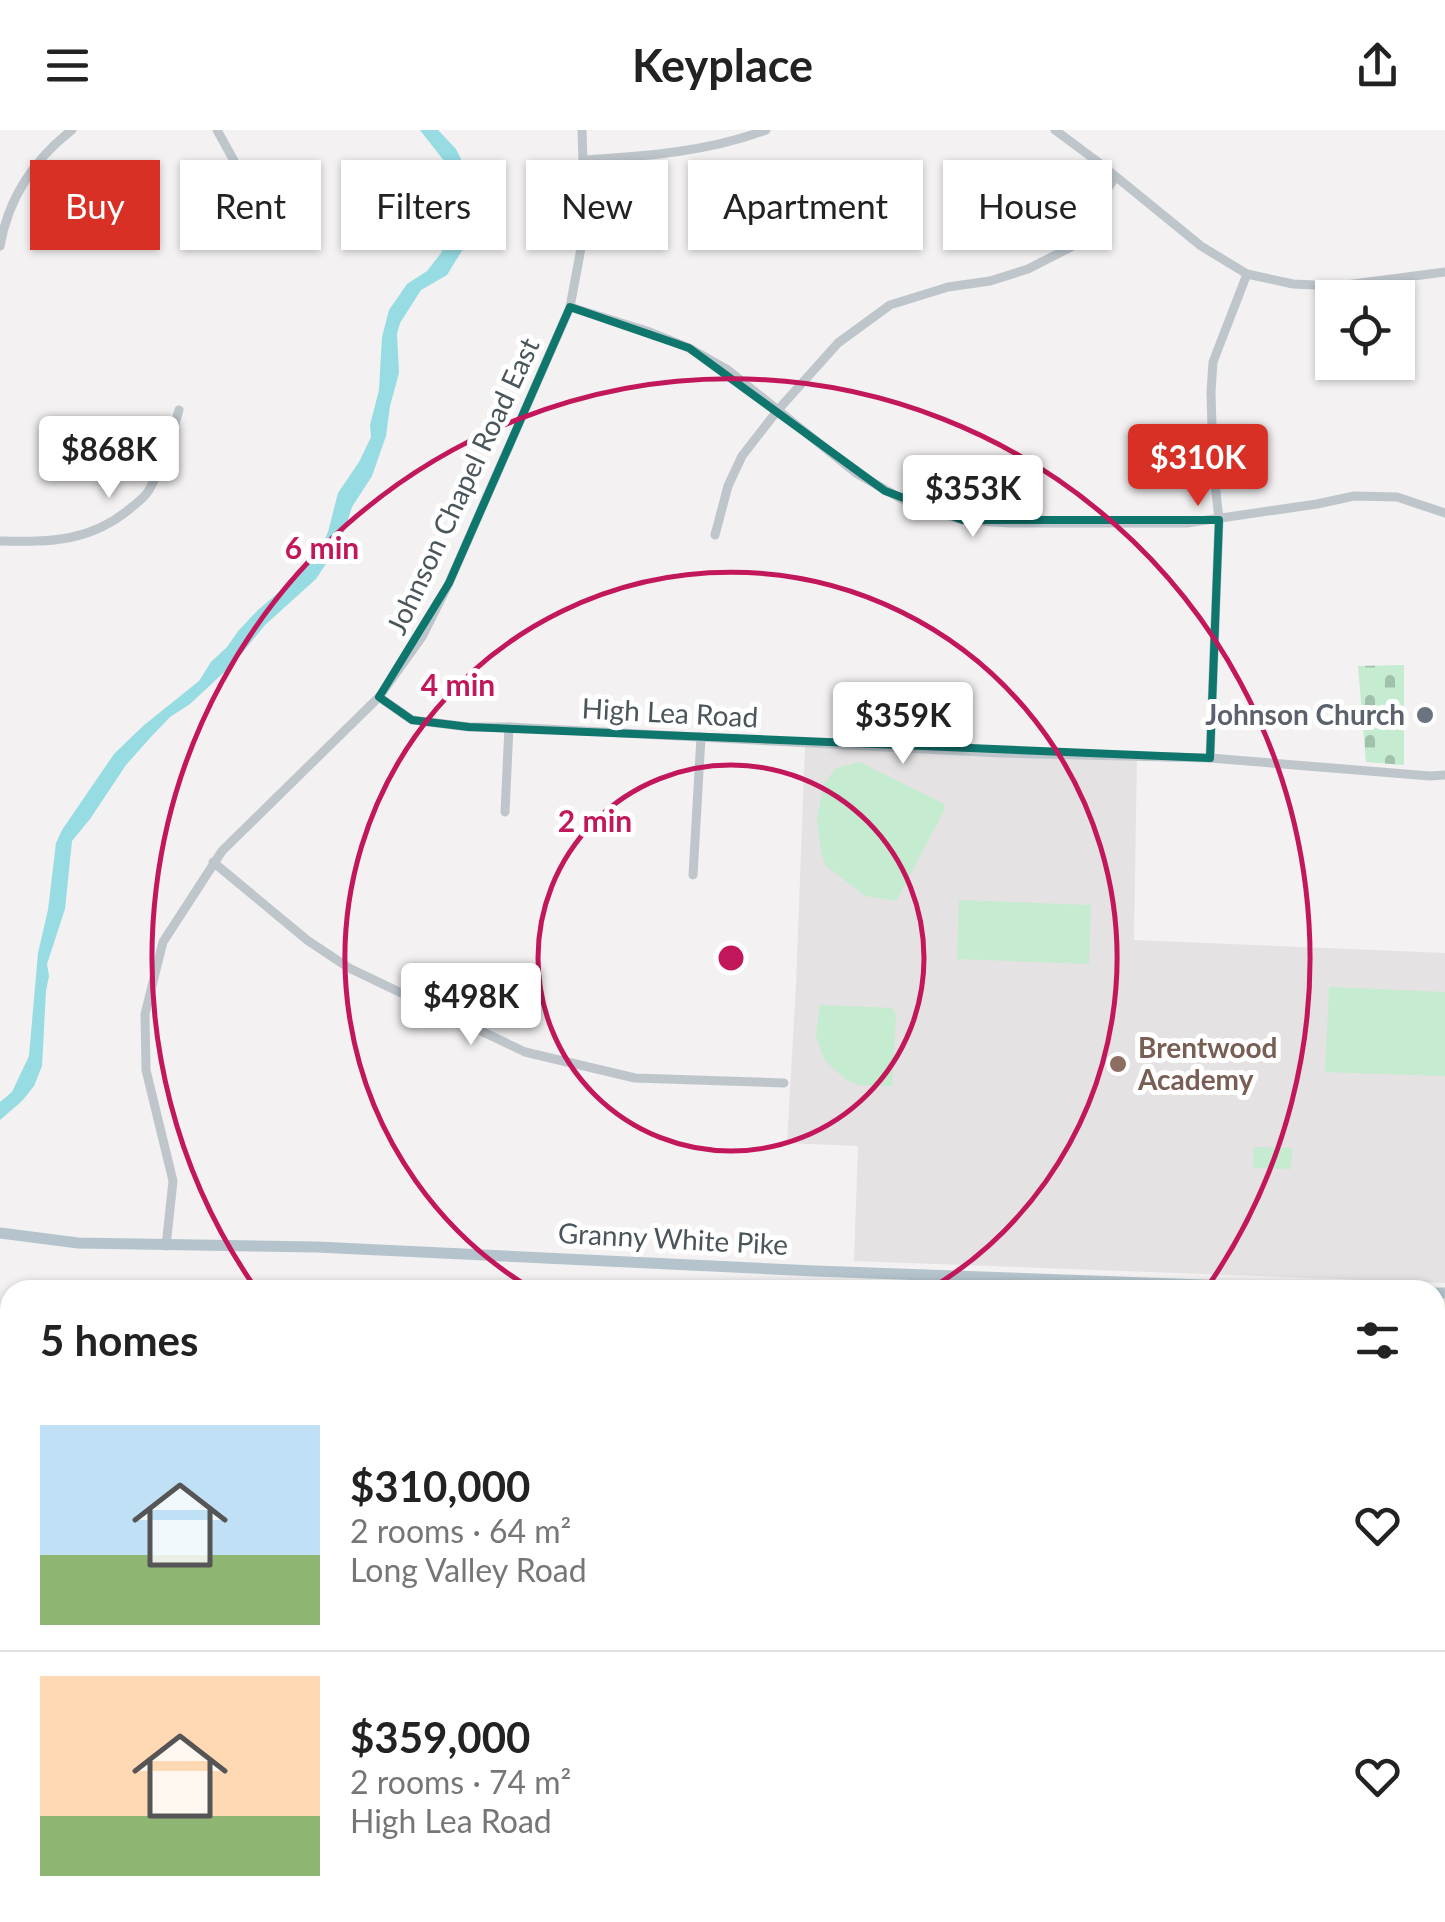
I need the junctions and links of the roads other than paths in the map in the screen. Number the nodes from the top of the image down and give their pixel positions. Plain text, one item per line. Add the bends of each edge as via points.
1 (72, 130) edge
2 (217, 130) edge
3 (582, 130) edge
4 (766, 130) edge
5 (1056, 130) edge
6 (234, 160) edge
7 (584, 160) joint
8 (1116, 177) junction
9 (2, 226) edge
10 (0, 246) edge
11 (581, 250) edge
12 (1445, 272) edge
13 (1247, 274) junction
14 (570, 307) junction
15 (180, 410) dead end
16 (777, 411) junction
17 (1445, 513) edge
18 (1219, 520) junction
19 (715, 535) dead end
20 (0, 541) edge
21 (379, 697) junction
22 (509, 727) junction
23 (700, 737) junction
24 (1210, 758) junction
25 (1445, 775) edge
26 (504, 812) dead end
27 (214, 862) junction
28 (693, 876) dead end
29 (784, 1083) dead end
30 (0, 1233) edge
31 (166, 1246) junction
32 (1014, 1280) edge

1 - 9 street via 18,191
2 - 6 street
3 - 7 street, Johnson Chapel Road East
4 - 7 street via 684,152
5 - 8 street
8 - 13 street
8 - 16 street via 1072,247 1028,269 890,305 838,344
9 - 10 street
11 - 14 street, Johnson Chapel Road East
12 - 13 street via 1338,286
13 - 18 street via 1213,362
14 - 16 street via 689,348
14 - 21 street, Johnson Chapel Road East via 449,583 422,638
15 - 20 street via 147,494 120,517 52,542
16 - 18 street via 886,491 964,520
16 - 19 street via 742,456
17 - 18 street via 1396,497 1354,496
18 - 24 street
21 - 22 street, High Lea Road via 412,720
21 - 27 street, Johnson Chapel Road East
22 - 23 street, High Lea Road
22 - 26 street
23 - 24 street, High Lea Road
23 - 28 street
24 - 25 street, High Lea Road
27 - 29 street via 349,968 526,1052 635,1078
27 - 31 street, Johnson Chapel Road East via 163,942 145,1014 146,1070 172,1181
30 - 31 main road, Granny White Pike
31 - 32 main road, Granny White Pike via 316,1246

